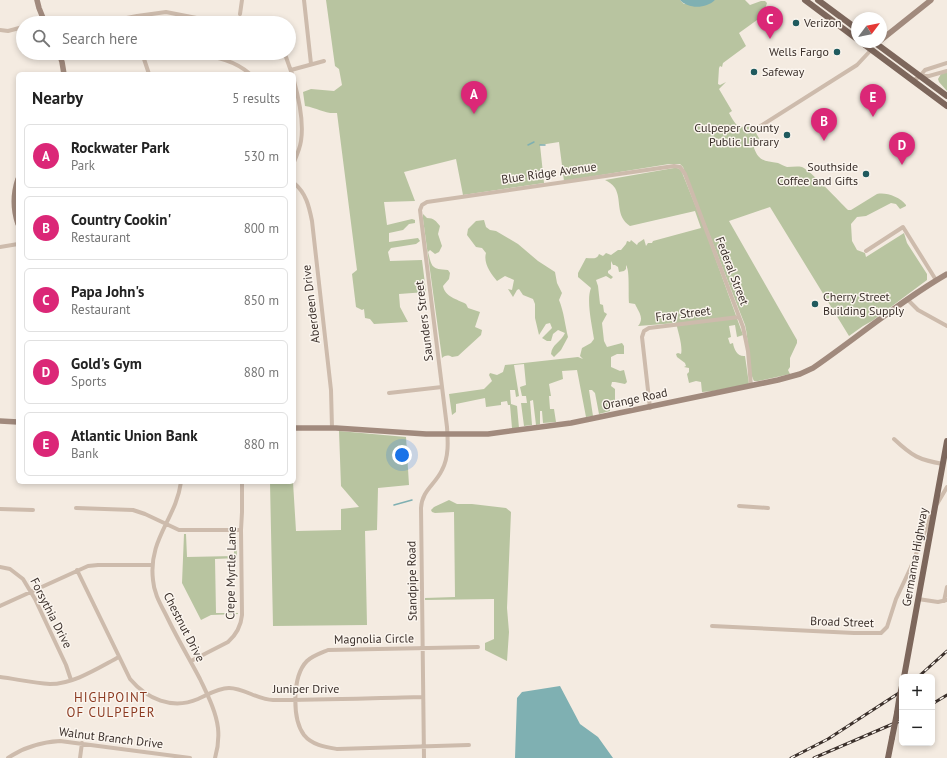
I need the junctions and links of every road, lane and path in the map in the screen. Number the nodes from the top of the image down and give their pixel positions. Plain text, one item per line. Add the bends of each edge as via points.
1 (37, 0) edge
2 (242, 0) edge
3 (304, 0) edge
4 (805, 0) edge
5 (818, 0) edge
6 (931, 0) edge
7 (240, 14) dead end
8 (42, 16) edge
9 (140, 16) edge
10 (186, 16) edge
11 (851, 25) edge
12 (0, 30) edge
13 (16, 30) edge
14 (851, 34) edge
15 (887, 35) edge
16 (868, 48) edge
17 (885, 48) edge
18 (871, 50) junction
19 (61, 60) edge
20 (144, 60) edge
21 (227, 60) edge
22 (286, 60) edge
23 (324, 61) dead end
24 (947, 63) edge
25 (311, 64) junction
26 (947, 70) edge
27 (64, 72) edge
28 (148, 72) edge
29 (248, 72) edge
30 (291, 72) edge
31 (920, 76) junction
32 (913, 81) junction
33 (296, 92) edge
34 (947, 96) edge
35 (947, 106) edge
36 (759, 127) dead end
37 (296, 157) edge
38 (680, 167) joint
39 (296, 185) edge
40 (16, 187) edge
41 (422, 206) joint
42 (16, 214) edge
43 (16, 244) edge
44 (0, 247) edge
45 (866, 251) dead end
46 (947, 274) edge
47 (936, 280) junction
48 (907, 300) junction
49 (739, 317) junction
50 (947, 326) edge
51 (751, 386) junction
52 (442, 387) junction
53 (389, 393) dead end
54 (650, 408) junction
55 (0, 421) edge
56 (16, 422) edge
57 (296, 428) edge
58 (332, 428) junction
59 (448, 435) junction
60 (894, 439) dead end
61 (947, 441) edge
62 (944, 461) edge
63 (181, 484) edge
64 (242, 484) edge
65 (947, 487) edge
66 (739, 506) dead end
67 (935, 507) junction
68 (76, 508) dead end
69 (768, 508) dead end
70 (0, 509) edge
71 (34, 510) dead end
72 (166, 523) junction
73 (241, 530) junction
74 (152, 565) junction
75 (0, 567) edge
76 (78, 570) junction
77 (947, 587) edge
78 (31, 592) junction
79 (918, 599) junction
80 (946, 600) edge
81 (0, 606) edge
82 (712, 626) dead end
83 (478, 647) dead end
84 (423, 648) junction
85 (119, 657) junction
86 (191, 661) junction
87 (904, 674) edge
88 (0, 677) edge
89 (71, 680) junction
90 (208, 695) junction
91 (423, 697) junction
92 (296, 700) junction
93 (899, 700) edge
94 (82, 743) junction
95 (469, 745) dead end
96 (424, 746) junction
97 (8, 758) edge
98 (80, 758) edge
99 (190, 758) edge
100 (215, 758) edge
101 (424, 758) edge
102 (888, 758) edge

1 - 8 main road
2 - 7 street
3 - 25 street
4 - 14 main road
5 - 11 main road
6 - 15 main road
9 - 10 street via 166,12
12 - 13 street
16 - 18 main road
17 - 31 main road
18 - 32 main road
18 - 36 street via 857,65
19 - 27 main road
20 - 28 street
21 - 29 street
22 - 30 street
23 - 25 street
24 - 31 street via 925,70
25 - 30 street
26 - 31 street
31 - 32 street
31 - 34 main road
32 - 35 main road
33 - 37 street via 300,109 301,136
38 - 41 street, Blue Ridge Avenue via 427,202
38 - 49 street, Federal Street via 685,174
39 - 58 street, Aberdeen Drive via 307,200 312,221 331,390
40 - 42 main road
41 - 52 street, Saunders Street via 420,210
43 - 44 street
45 - 47 street via 903,227
46 - 47 main road, Orange Road
47 - 48 main road, Orange Road
48 - 50 street via 918,310
48 - 51 main road, Orange Road via 813,368 788,378
49 - 51 street, Federal Street via 746,340
49 - 54 street, Fray Street via 649,328 642,334
51 - 54 main road, Orange Road
52 - 53 street
52 - 59 street, Saunders Street
54 - 59 main road, Orange Road via 523,430
55 - 56 main road
57 - 58 main road, Orange Road
58 - 59 main road, Orange Road
59 - 84 street, Standpipe Road via 444,466 424,494 421,504
60 - 62 street via 916,457 928,462
61 - 62 main road, Germanna Highway
62 - 67 main road, Germanna Highway
63 - 72 street, Chestnut Drive
64 - 73 street, Crepe Myrtle Lane
65 - 67 street, Broad Street
66 - 69 street
67 - 79 main road, Germanna Highway
67 - 82 street, Broad Street via 896,599 887,628 881,633
68 - 72 street via 132,510
70 - 71 street
72 - 73 street via 181,530
72 - 74 street, Chestnut Drive via 155,546
73 - 86 street, Crepe Myrtle Lane via 241,623 228,642
74 - 76 street via 98,565
74 - 86 street, Chestnut Drive via 157,597
75 - 78 street, Forsythia Drive via 17,573
76 - 78 street
76 - 85 street, Juniper Drive
77 - 80 street
78 - 81 street
78 - 89 street, Forsythia Drive
79 - 80 street via 938,602
79 - 87 main road, Germanna Highway
83 - 84 street, Magnolia Circle
84 - 91 street, Standpipe Road
84 - 92 street, Magnolia Circle via 336,649 318,654 307,661 301,669
85 - 89 street
85 - 90 street, Juniper Drive via 130,679 154,699 179,704
86 - 90 street, Chestnut Drive
88 - 89 street via 50,684
90 - 92 street, Juniper Drive via 230,688 272,700
90 - 100 street, Chestnut Drive via 218,727
91 - 92 street, Juniper Drive
91 - 96 street, Standpipe Road
92 - 96 street, Magnolia Circle via 299,726 304,735 315,744 337,749
93 - 102 main road, bridge
94 - 97 street, Walnut Branch Drive via 46,742 26,748
94 - 98 street
94 - 99 street, Walnut Branch Drive
95 - 96 street, Magnolia Circle
96 - 101 street, Standpipe Road

